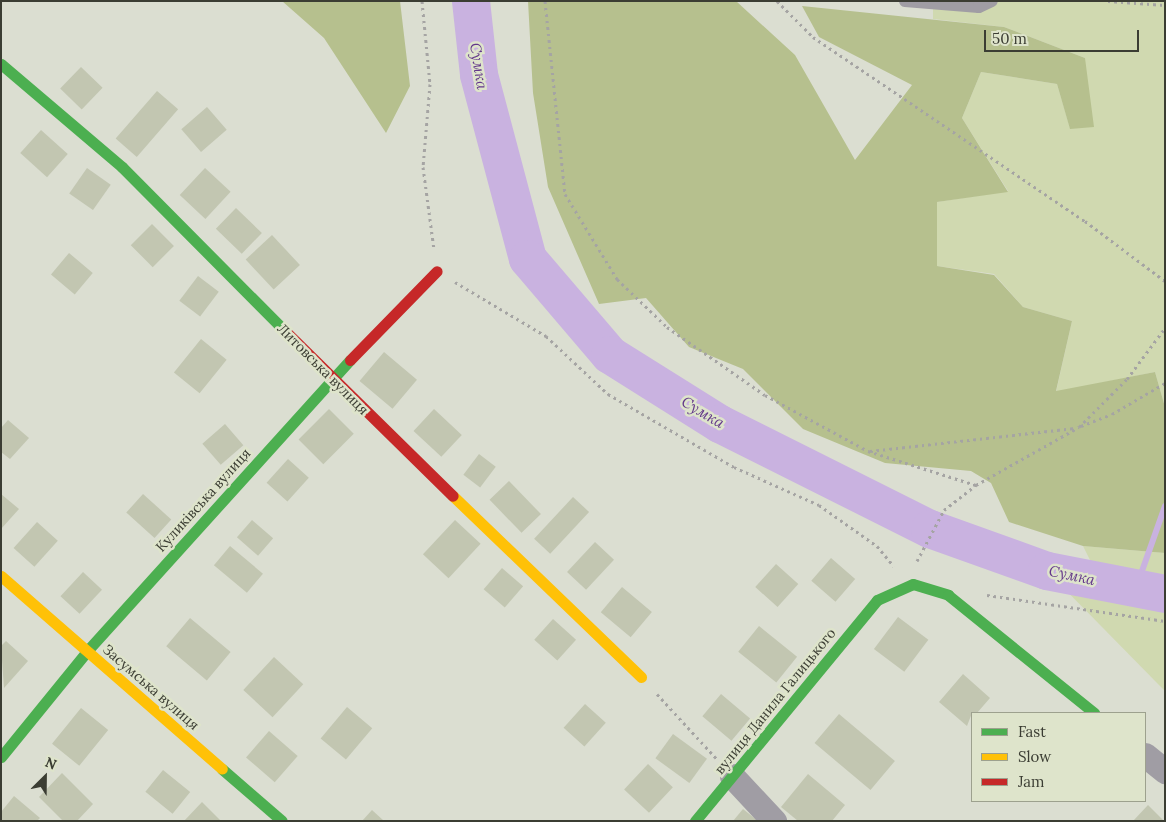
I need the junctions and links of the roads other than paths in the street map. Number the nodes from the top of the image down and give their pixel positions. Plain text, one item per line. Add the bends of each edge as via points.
1 (905, 1) edge
2 (992, 1) edge
3 (1, 64) edge
4 (437, 271) road end
5 (332, 379) junction
6 (1, 576) edge
7 (87, 651) junction
8 (641, 677) road end
9 (1093, 712) edge
10 (1146, 756) edge
11 (1, 757) edge
12 (1165, 771) edge
13 (732, 776) junction
14 (282, 821) edge
15 (695, 821) edge
16 (774, 821) edge

1 - 2 lane via 979,7
3 - 5 street, Литовська вулиця via 122,167
4 - 5 street, Куликівська вулиця
5 - 7 street, Куликівська вулиця
5 - 8 street, Литовська вулиця
6 - 7 street, Засумська вулиця
7 - 11 street, Куликівська вулиця
7 - 14 street, Засумська вулиця
9 - 13 street, вулиця Данила Галицького via 948,595 913,584 877,600
10 - 12 street
13 - 15 street, вулиця Данила Галицького
13 - 16 street

